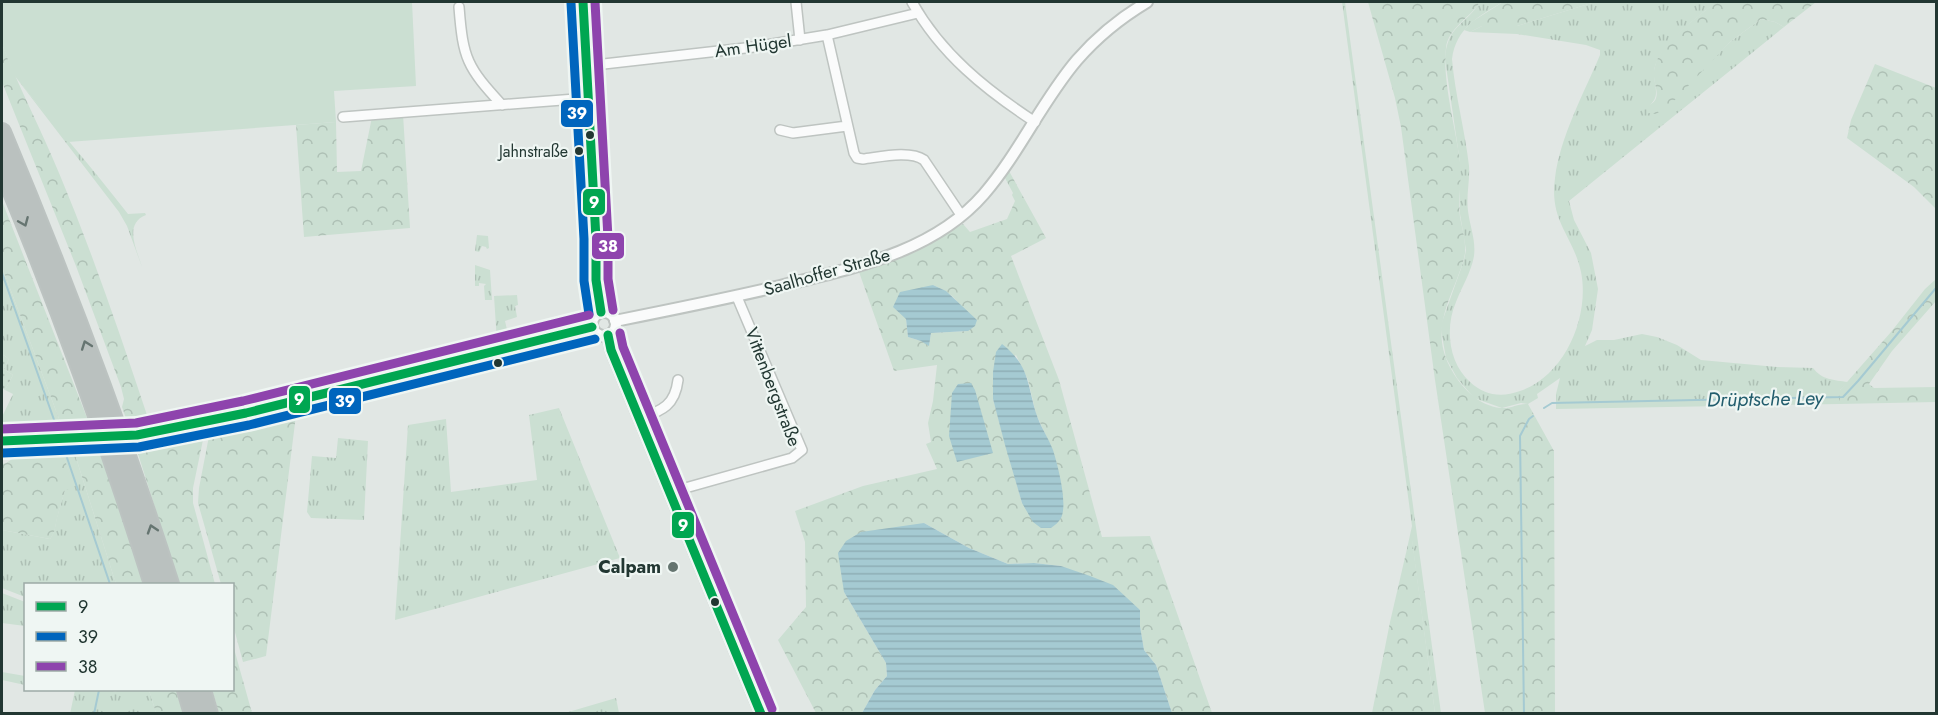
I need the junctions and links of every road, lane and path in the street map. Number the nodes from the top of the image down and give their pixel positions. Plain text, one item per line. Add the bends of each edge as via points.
1 (583, 2) edge
2 (795, 2) edge
3 (912, 2) edge
4 (1147, 2) edge
5 (459, 7) dead end
6 (918, 13) junction
7 (827, 35) junction
8 (800, 40) junction
9 (586, 66) junction
10 (588, 98) junction
11 (502, 105) junction
12 (343, 117) dead end
13 (1035, 122) junction
14 (847, 126) junction
15 (780, 130) dead end
16 (2, 132) edge
17 (2, 168) edge
18 (961, 215) junction
19 (737, 297) junction
20 (601, 312) junction
21 (615, 321) junction
22 (592, 327) junction
23 (608, 335) junction
24 (678, 380) dead end
25 (640, 419) junction
26 (137, 435) tunnel mouth
27 (81, 438) tunnel mouth
28 (2, 441) edge
29 (671, 492) junction
30 (152, 583) edge
31 (169, 583) edge
32 (186, 691) edge
33 (202, 691) edge
34 (193, 714) edge
35 (209, 714) edge
36 (761, 714) edge

1 - 9 street
2 - 8 street
3 - 6 street
4 - 13 street, Saalhoffer Straße via 1101,35 1077,60
5 - 11 street via 467,60
6 - 7 street, Am Hügel
6 - 13 street via 951,56 978,82
7 - 8 street, Am Hügel
7 - 14 street
8 - 9 street, Am Hügel
9 - 10 street
10 - 11 street
10 - 20 street via 596,280
11 - 12 street
13 - 18 street, Saalhoffer Straße via 1006,166
14 - 15 street via 793,134
14 - 18 street via 857,158 919,156
31 -> 16 highway via 54,257
17 -> 30 highway via 39,256
18 - 19 street, Saalhoffer Straße via 942,231 903,250 840,272
19 - 21 street, Saalhoffer Straße
19 - 29 street, Vittenbergstraße via 802,450 792,458
20 - 21 street
20 - 22 street via 595,316
21 - 23 street
22 - 23 street via 600,335
22 - 26 street via 268,407
23 - 25 street
24 - 25 street via 671,402
25 - 29 street
27 - 28 street
29 - 36 street
32 - 34 highway
33 - 35 highway

